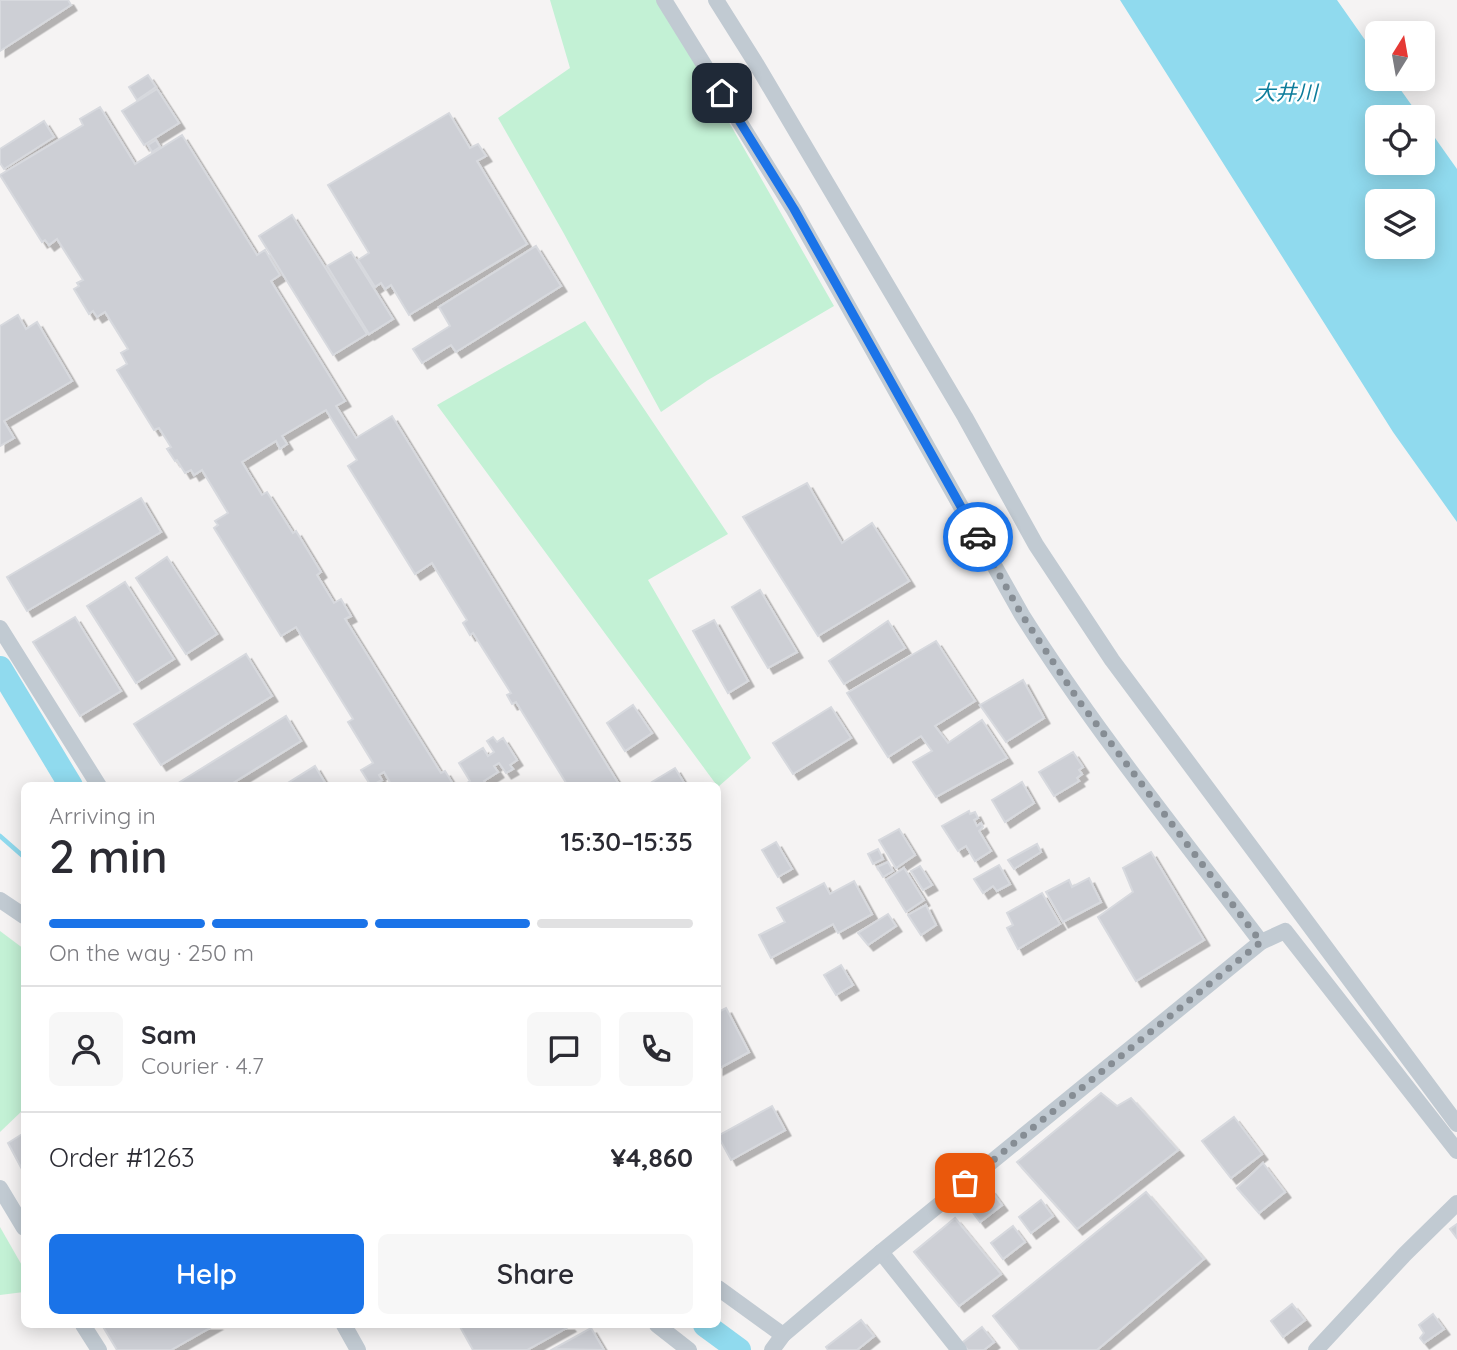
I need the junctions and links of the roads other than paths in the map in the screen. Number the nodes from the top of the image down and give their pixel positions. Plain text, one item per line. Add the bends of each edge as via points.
1 (664, 0) edge
2 (716, 0) edge
3 (0, 628) edge
4 (5, 648) edge
5 (96, 782) edge
6 (0, 900) edge
7 (21, 914) edge
8 (1261, 942) junction
9 (1457, 1124) edge
10 (1457, 1152) edge
11 (0, 1188) edge
12 (1457, 1203) edge
13 (21, 1223) edge
14 (881, 1252) junction
15 (721, 1290) edge
16 (85, 1328) edge
17 (346, 1328) edge
18 (661, 1328) edge
19 (783, 1335) junction
20 (99, 1350) edge
21 (358, 1350) edge
22 (689, 1350) edge
23 (772, 1350) edge
24 (959, 1350) edge
25 (1316, 1350) edge

1 - 8 street via 794,209 1040,644
2 - 9 street via 965,417 1036,545 1112,660
3 - 4 street
4 - 5 street
6 - 7 street
8 - 10 street via 1285,931
8 - 14 street
11 - 13 street
12 - 25 street
14 - 19 street
14 - 24 street
15 - 19 street
16 - 20 street
17 - 21 street
18 - 22 street
19 - 23 street

